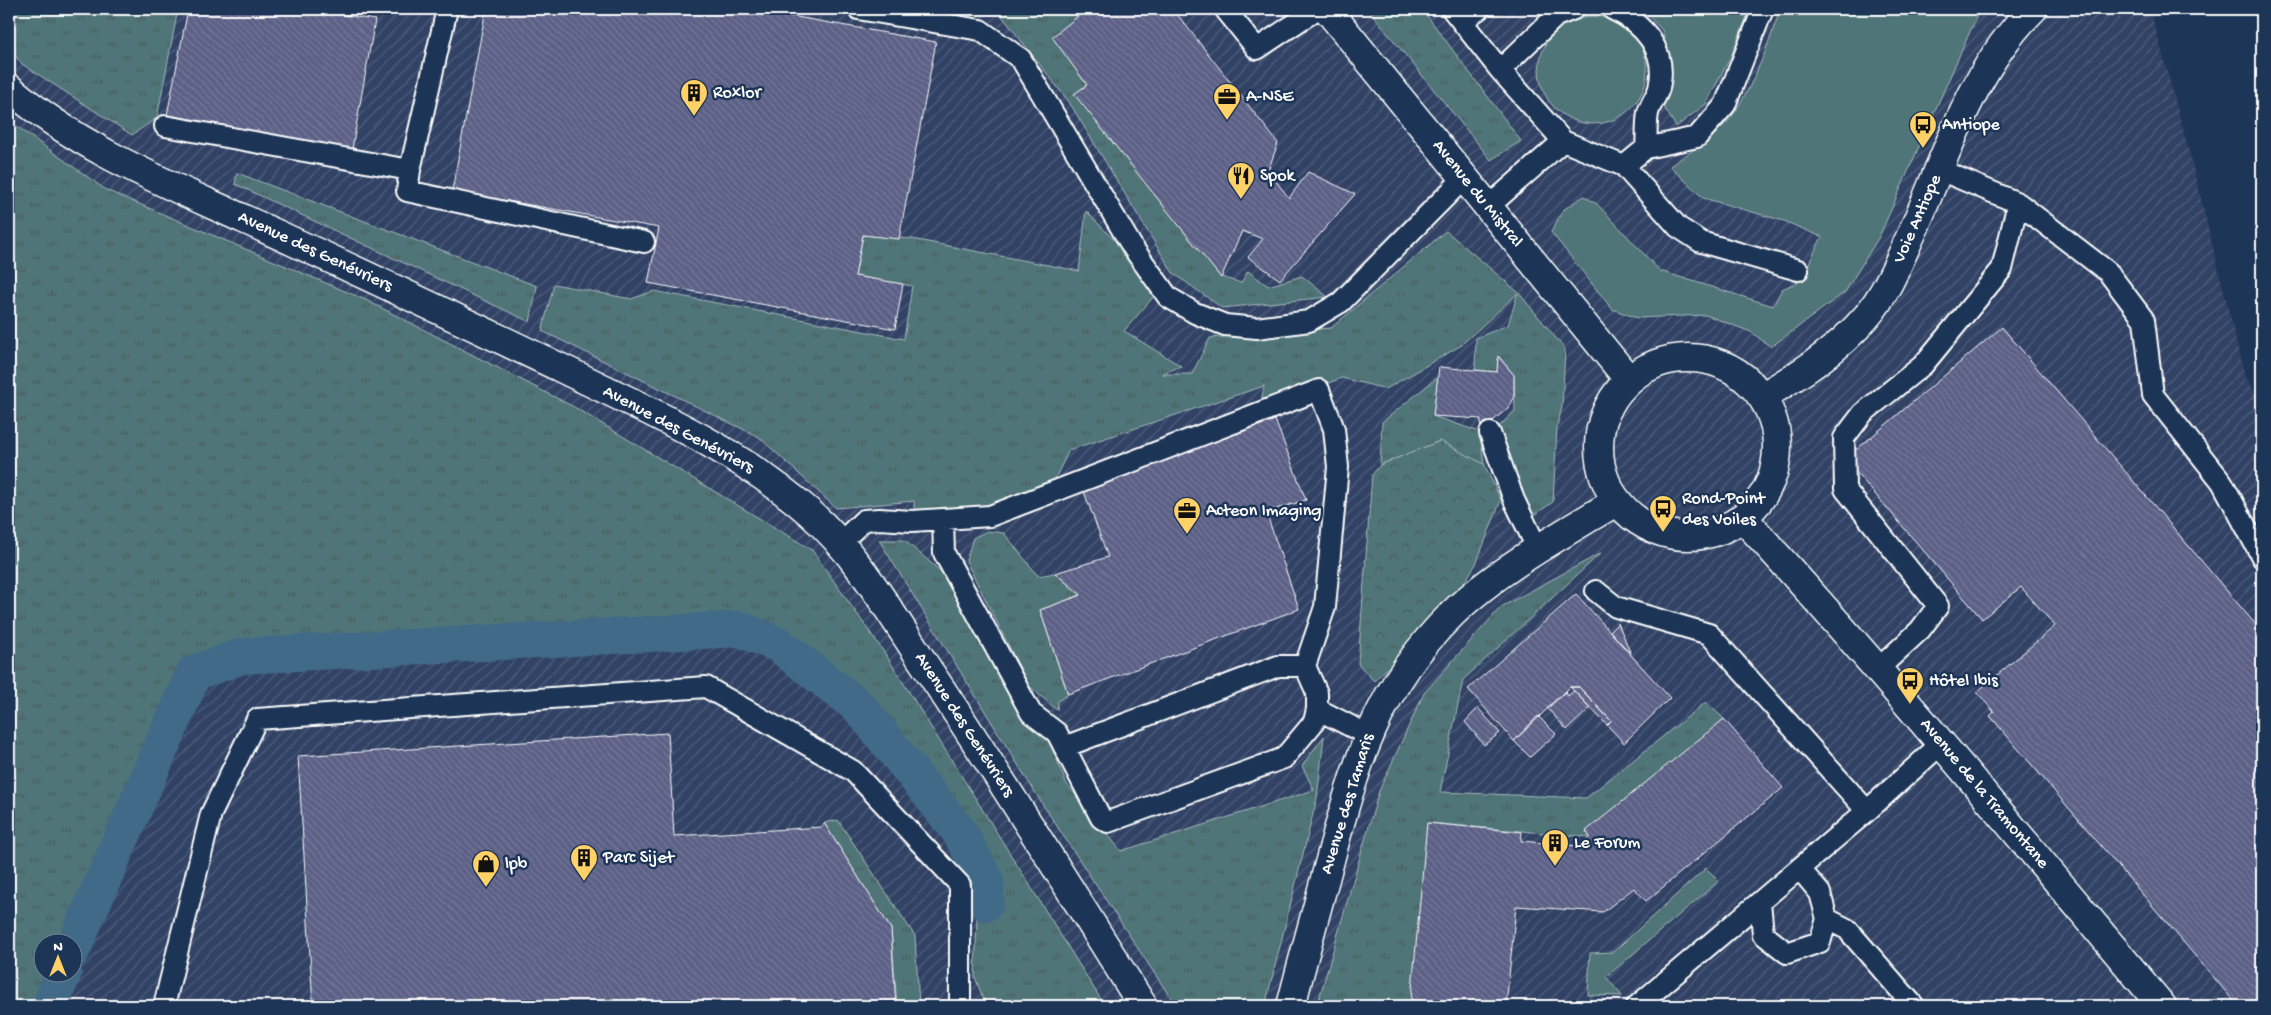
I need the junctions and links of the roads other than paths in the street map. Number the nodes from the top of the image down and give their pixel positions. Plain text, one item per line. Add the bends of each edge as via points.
1 (447, 9) edge
2 (858, 9) edge
3 (1225, 9) edge
4 (1317, 9) edge
5 (1326, 9) edge
6 (1478, 9) edge
7 (1574, 9) edge
8 (1612, 9) edge
9 (1762, 9) edge
10 (2033, 9) edge
11 (1457, 15) edge
12 (1500, 70) junction
13 (9, 88) edge
14 (165, 126) dead end
15 (1563, 141) junction
16 (1646, 148) junction
17 (1624, 166) junction
18 (410, 170) junction
19 (1940, 170) junction
20 (1464, 178) junction
21 (2018, 203) junction
22 (1488, 207) junction
23 (644, 242) dead end
24 (1798, 270) dead end
25 (1629, 380) junction
26 (1763, 396) junction
27 (1490, 433) dead end
28 (1617, 501) junction
29 (1744, 518) junction
30 (943, 519) junction
31 (841, 542) junction
32 (1538, 550) junction
33 (2262, 557) edge
34 (1596, 591) dead end
35 (1305, 666) junction
36 (1878, 669) junction
37 (1317, 710) junction
38 (1368, 735) junction
39 (1942, 744) junction
40 (1064, 747) junction
41 (1868, 811) junction
42 (1800, 869) junction
43 (1760, 902) junction
44 (1827, 919) junction
45 (164, 1006) edge
46 (960, 1006) edge
47 (1143, 1006) edge
48 (1291, 1006) edge
49 (1637, 1006) edge
50 (1914, 1006) edge
51 (2162, 1006) edge

1 - 18 lane
2 - 20 lane via 980,30 1021,59 1133,248 1168,297 1225,325 1258,328 1309,321 1341,302
3 - 4 lane via 1257,49
5 - 20 street, Avenue du Mistral
6 - 11 lane
7 - 12 lane via 1556,16
8 - 16 lane via 1631,17 1650,36 1660,61 1659,87 1648,111
9 - 16 lane via 1725,105 1697,137
10 - 19 street, Voie Antiope via 2016,26 1976,86
11 - 12 lane
12 - 15 lane
13 - 31 street, Avenue des Genévriers via 72,133 161,181 434,307 719,449 756,471
14 - 18 lane
15 - 17 lane
15 - 22 lane
16 - 17 lane
17 - 24 lane via 1678,227 1701,242
18 - 23 lane via 407,191
19 - 21 lane
19 - 26 street, Voie Antiope via 1894,273 1868,316 1818,362
20 - 22 street, Avenue du Mistral
21 - 33 lane via 2108,272 2144,320 2153,395 2222,482
21 - 36 lane via 2002,269 1923,365 1863,413 1844,438 1845,489 1938,606 1920,630
22 - 25 street, Avenue du Mistral
25 - 26 street via 1650,366 1674,358 1700,358 1724,365 1746,378
25 - 28 street via 1614,396 1604,416 1599,438 1606,482
26 - 29 street via 1773,416 1778,438 1777,461 1771,482 1760,502
27 - 32 lane via 1514,500
28 - 29 street via 1637,521 1663,533 1691,536 1719,531
28 - 32 street, Avenue des Tamaris
29 - 36 street, Avenue de la Tramontane
30 - 31 lane via 912,522 864,520
30 - 35 lane via 990,516 1319,390 1334,429 1338,467 1325,607
30 - 40 lane via 944,553 1031,714 1057,733
31 - 47 street, Avenue des Genévriers via 977,743
32 - 38 street, Avenue des Tamaris via 1473,596 1428,640 1393,687
34 - 41 lane via 1616,607 1709,634
35 - 37 lane via 1317,693
35 - 40 lane via 1278,666
36 - 39 street, Avenue de la Tramontane
37 - 38 lane
37 - 40 lane via 1314,722 1284,758 1108,822 1101,818
38 - 48 street, Avenue des Tamaris via 1346,801
39 - 41 lane
39 - 51 street, Avenue de la Tramontane
41 - 42 lane
42 - 43 lane
42 - 44 lane via 1820,893
43 - 44 lane via 1763,934 1787,953 1820,942
43 - 49 lane
44 - 50 lane via 1847,929
45 - 46 lane via 211,814 257,719 706,687 853,771 960,885

